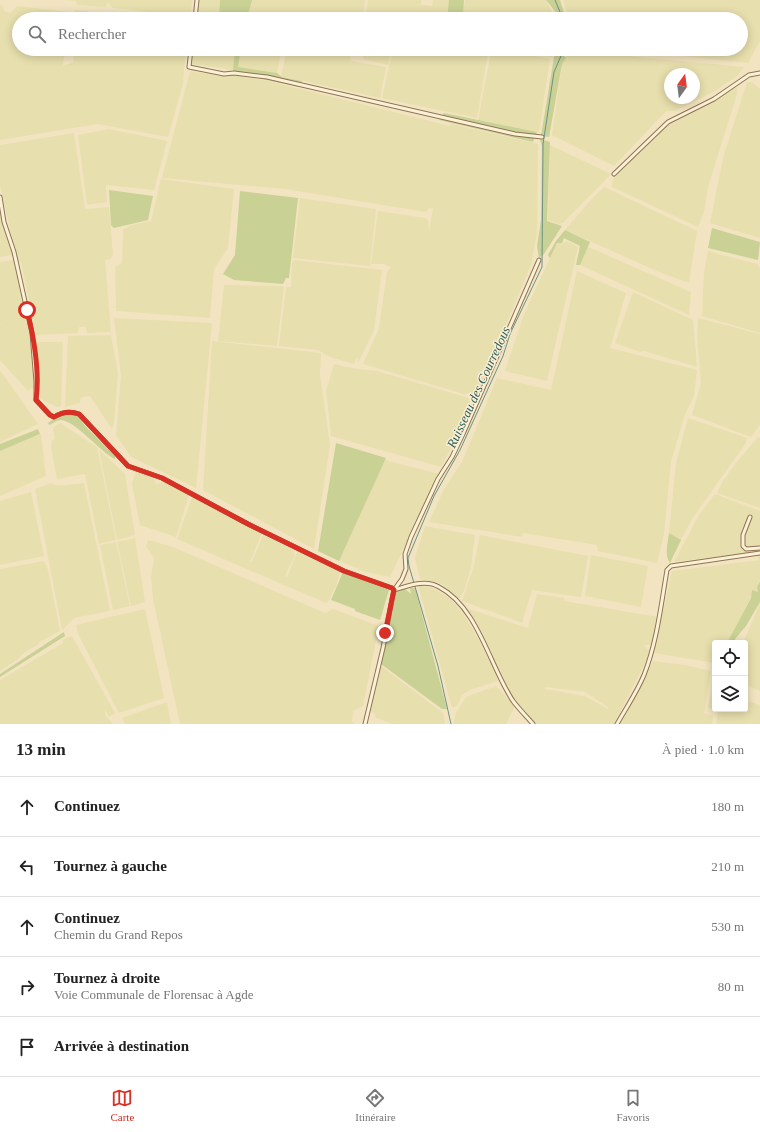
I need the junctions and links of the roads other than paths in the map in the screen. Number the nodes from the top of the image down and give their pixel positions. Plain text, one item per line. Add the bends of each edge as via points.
1 (197, 0) edge
2 (196, 12) edge
3 (190, 56) edge
4 (760, 73) edge
5 (542, 138) dead end
6 (614, 174) dead end
7 (0, 197) edge
8 (539, 260) dead end
9 (750, 517) dead end
10 (760, 548) edge
11 (760, 553) edge
12 (394, 590) junction
13 (365, 724) edge
14 (533, 724) edge
15 (617, 724) edge

1 - 2 street
3 - 5 street via 189,67 224,74 267,77
4 - 6 street via 749,75 714,99 668,122
7 - 12 street via 32,332 36,400 50,415 54,417 68,412 79,414 128,466 162,478 344,571
8 - 12 street via 460,440 410,537 405,554 406,569
9 - 10 street via 743,535 743,546 746,549
11 - 15 street via 671,566 667,570 650,658 643,677
12 - 13 street
12 - 14 street via 421,583 438,586 451,596 464,610 482,639 513,701

